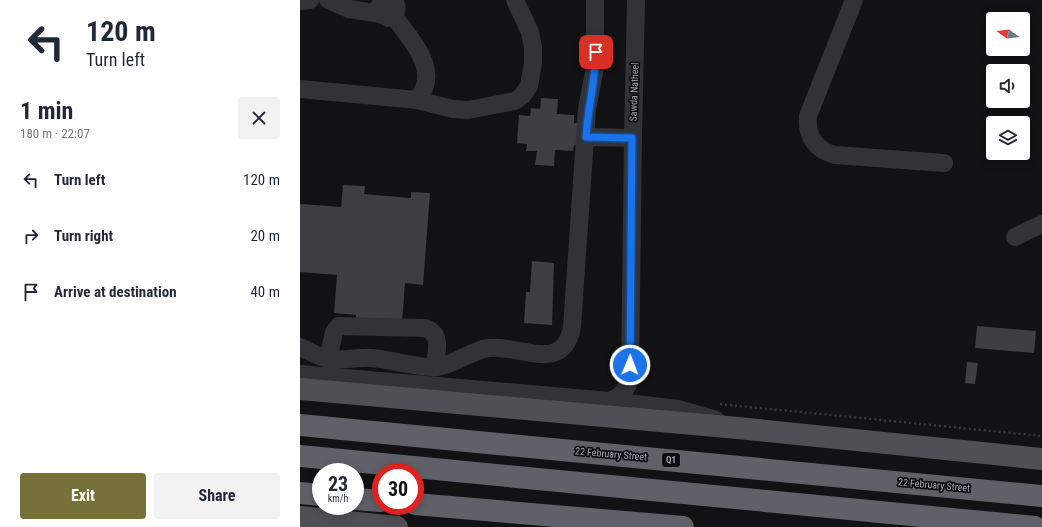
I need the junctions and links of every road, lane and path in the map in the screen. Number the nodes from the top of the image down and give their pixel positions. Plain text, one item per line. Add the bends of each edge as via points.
1 (310, 0) edge
2 (328, 0) edge
3 (515, 0) edge
4 (595, 0) edge
5 (636, 0) edge
6 (854, 0) edge
7 (300, 1) edge
8 (389, 4) edge
9 (300, 89) edge
10 (416, 100) junction
11 (586, 137) junction
12 (632, 138) junction
13 (944, 163) dead end
14 (1042, 224) edge
15 (1015, 237) dead end
16 (300, 347) edge
17 (328, 358) junction
18 (435, 367) junction
19 (300, 374) edge
20 (630, 377) junction
21 (300, 389) edge
22 (610, 401) junction
23 (717, 404) dead end
24 (656, 406) junction
25 (300, 425) edge
26 (738, 428) junction
27 (1042, 436) edge
28 (1042, 448) edge
29 (984, 453) junction
30 (300, 456) edge
31 (1042, 459) edge
32 (300, 493) edge
33 (312, 494) edge
34 (1042, 496) edge
35 (424, 505) edge
36 (302, 518) edge
37 (397, 527) edge
38 (683, 527) edge
39 (1035, 527) edge

1 - 7 street
2 - 8 street via 349,9
3 - 10 street via 530,32 533,47 529,86 522,96 502,104 468,110
4 - 11 street via 595,68
5 - 12 street, Sawda Natheel
6 - 13 street via 808,116 807,124 811,138 820,149 835,155
8 - 10 street via 425,62 425,82 422,94
9 - 10 street
11 - 12 street
11 - 18 street via 569,340 563,349 554,353 537,355 510,348 488,348 453,364
12 - 20 street, Sawda Natheel
14 - 15 street
16 - 17 street
17 - 18 street via 371,358
17 - 18 street via 334,332 339,326 425,328 436,335
19 - 22 street
20 - 22 street, Sawda Natheel via 622,395
20 - 24 street, Sawda Natheel via 638,395
21 - 26 main road
22 - 24 street
23 - 27 path
24 - 26 street via 693,413
25 - 34 highway, 22 February Street / Q1
26 - 29 main road
28 - 29 main road
29 - 31 main road
30 - 39 highway
32 - 33 highway
35 - 38 highway
36 - 37 main road

